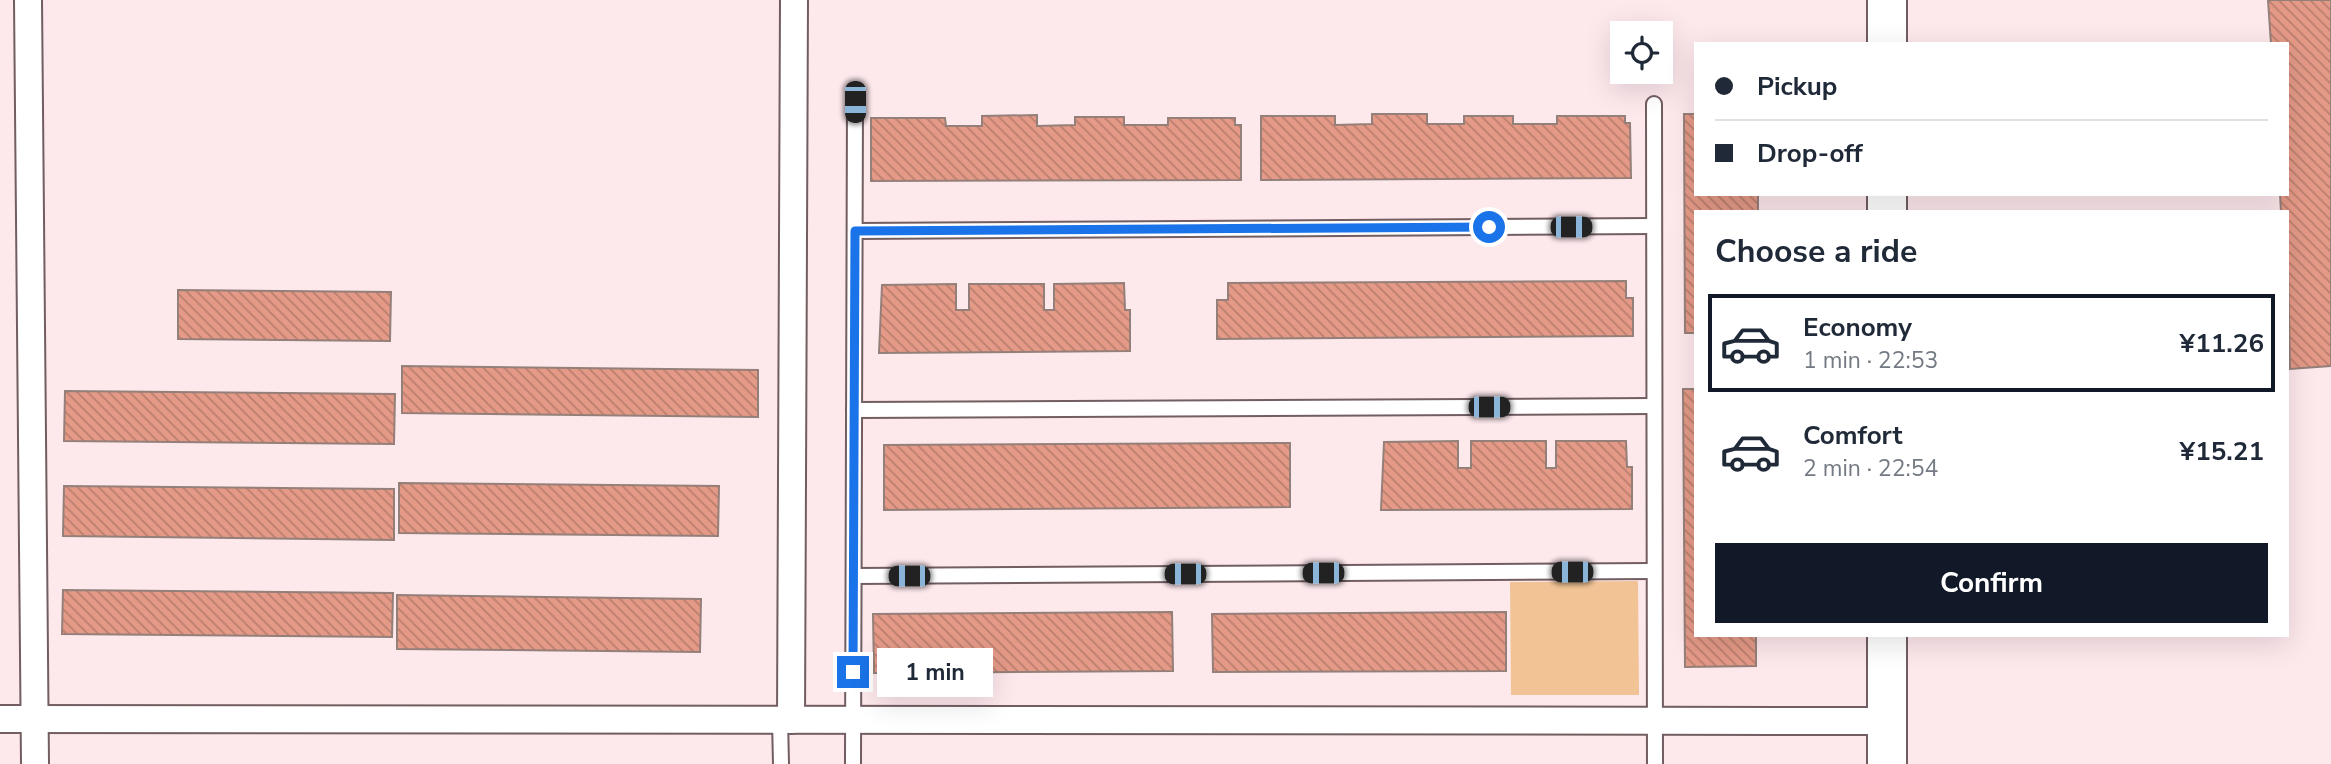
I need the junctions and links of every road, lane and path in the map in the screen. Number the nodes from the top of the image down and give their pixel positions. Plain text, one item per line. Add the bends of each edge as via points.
1 (28, 0) edge
2 (794, 0) edge
3 (1887, 0) edge
4 (1887, 42) edge
5 (855, 102) dead end
6 (1654, 104) dead end
7 (1654, 226) junction
8 (855, 231) junction
9 (1654, 406) junction
10 (854, 410) junction
11 (1654, 571) junction
12 (854, 576) junction
13 (1887, 637) edge
14 (0, 719) edge
15 (35, 719) junction
16 (786, 720) junction
17 (853, 720) junction
18 (1655, 721) junction
19 (1887, 721) junction
20 (35, 764) edge
21 (780, 764) edge
22 (853, 764) edge
23 (1655, 764) edge
24 (1887, 764) edge

1 - 15 street
2 - 16 street
3 - 4 street
5 - 8 lane
6 - 7 lane
7 - 8 lane
7 - 9 lane
8 - 10 lane
9 - 10 lane
9 - 11 lane
10 - 12 lane
11 - 12 lane
11 - 18 lane
12 - 17 lane
13 - 19 street
14 - 15 street
15 - 16 street
15 - 20 street
16 - 17 street
16 - 21 lane
17 - 18 street
17 - 22 lane
18 - 19 street
18 - 23 lane
19 - 24 street

